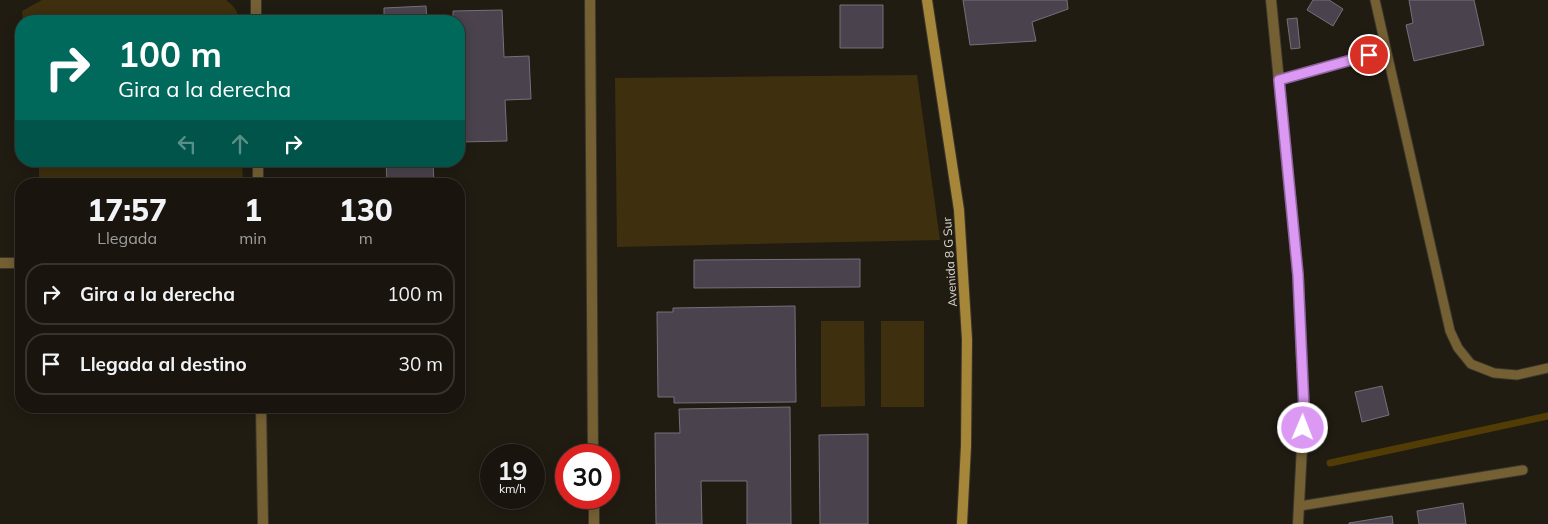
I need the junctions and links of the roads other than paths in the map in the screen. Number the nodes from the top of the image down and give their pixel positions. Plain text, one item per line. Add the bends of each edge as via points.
1 (256, 0) edge
2 (590, 0) edge
3 (927, 0) edge
4 (1271, 0) edge
5 (1375, 0) edge
6 (256, 15) edge
7 (1386, 51) junction
8 (1279, 80) junction
9 (0, 263) edge
10 (15, 263) edge
11 (1548, 368) edge
12 (261, 413) edge
13 (594, 444) edge
14 (1523, 470) dead end
15 (1300, 506) junction
16 (594, 509) edge
17 (263, 524) edge
18 (594, 524) edge
19 (962, 524) edge
20 (1298, 524) edge

1 - 6 street
2 - 13 street
3 - 19 street, Avenida 8 G Sur via 959,210 967,340
4 - 8 street
5 - 7 lane
7 - 8 lane
7 - 11 lane via 1450,331 1458,348 1471,364 1494,373 1517,375
8 - 15 street via 1298,275 1304,408
9 - 10 street
12 - 17 street
14 - 15 lane
15 - 20 street
16 - 18 street

